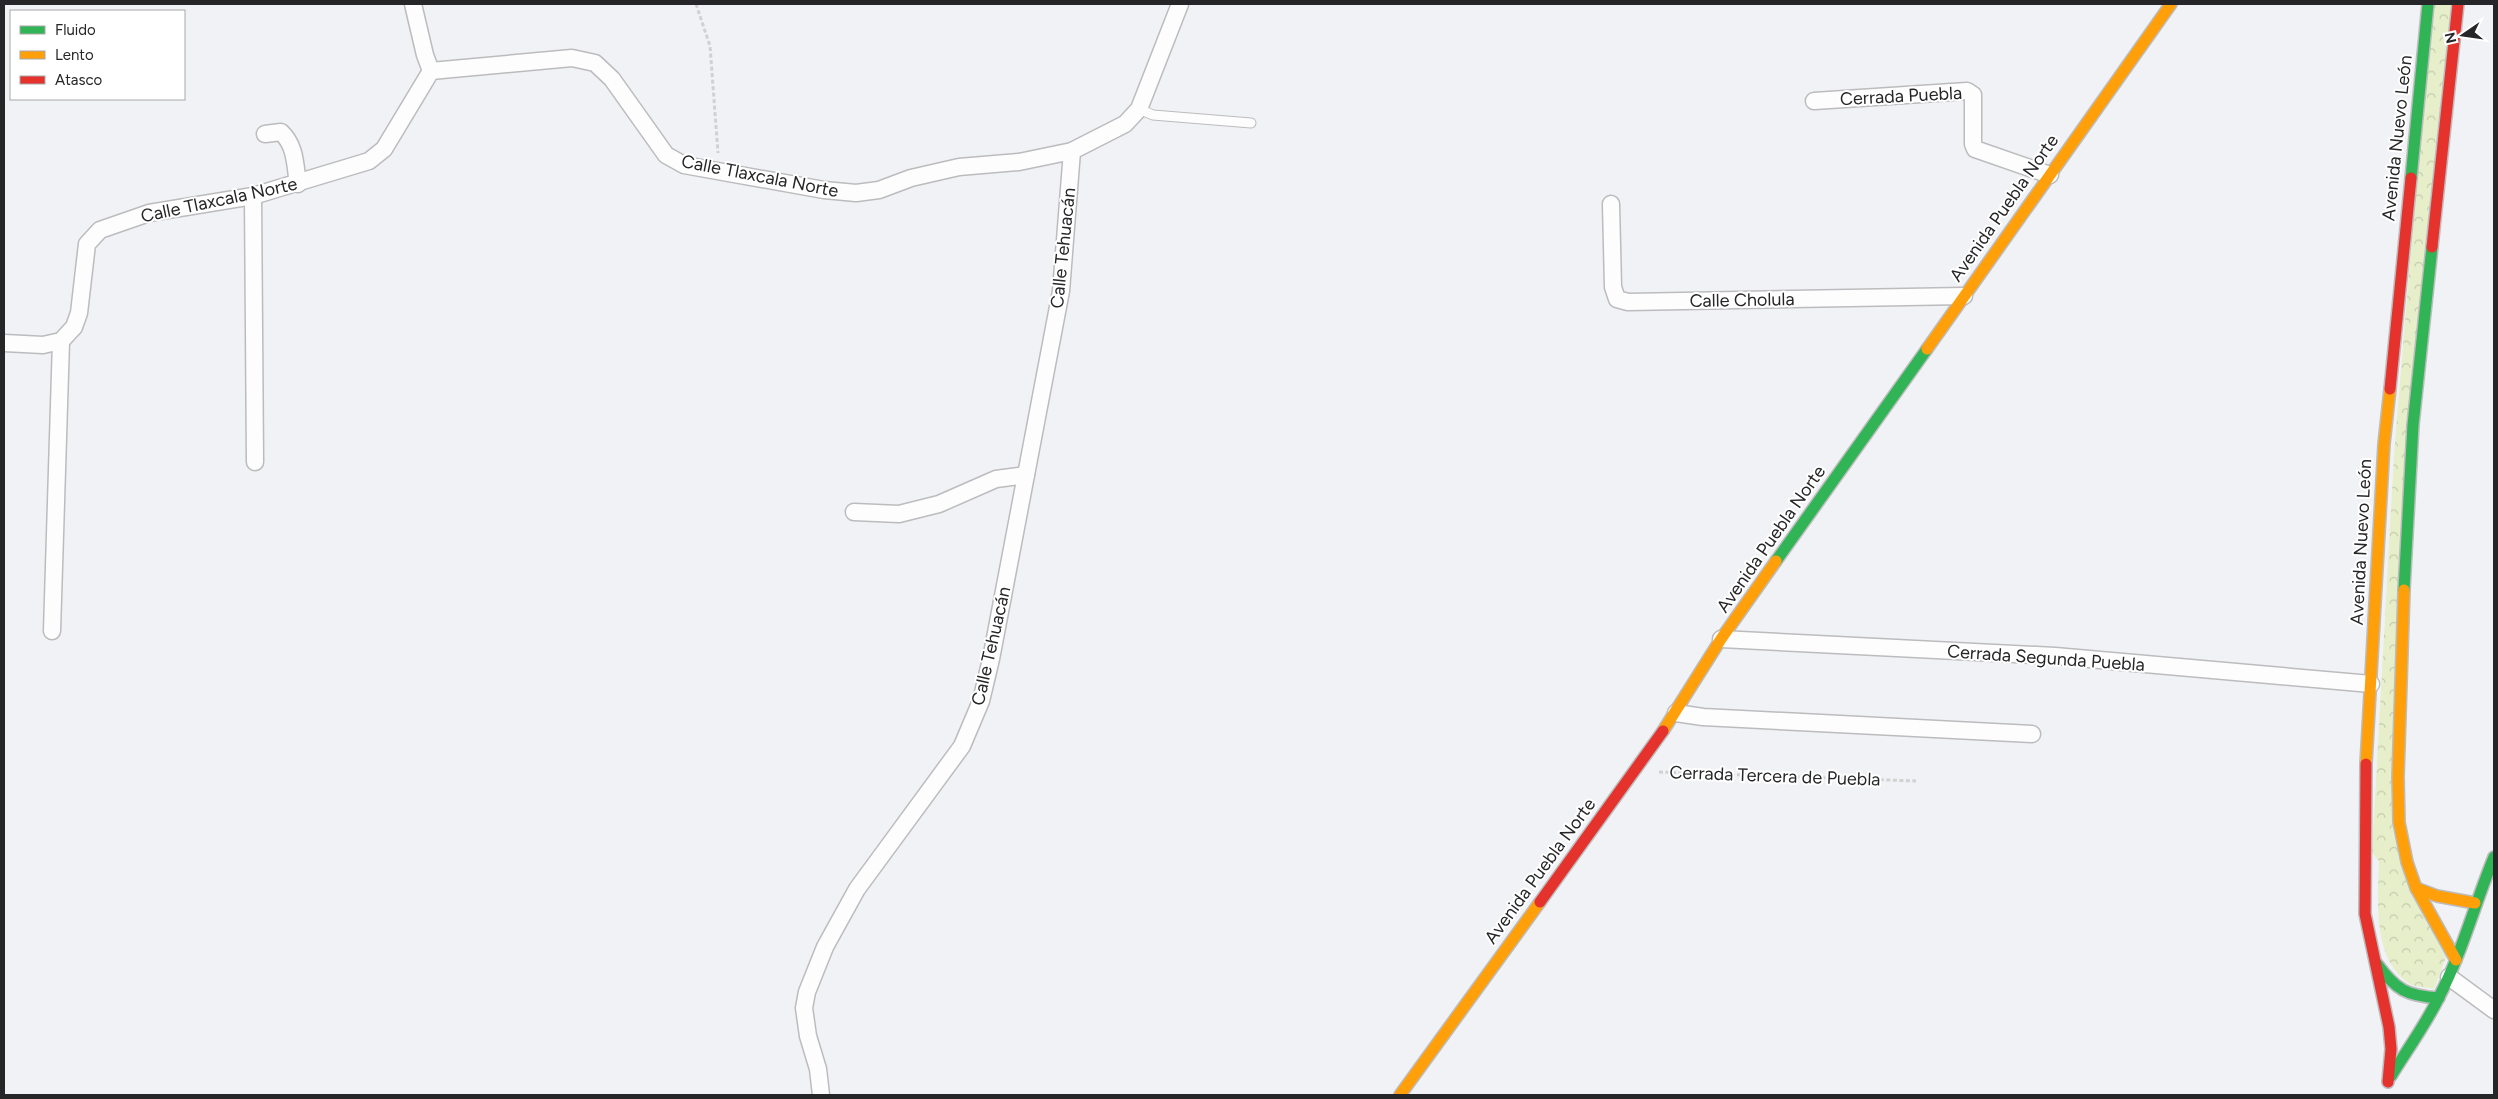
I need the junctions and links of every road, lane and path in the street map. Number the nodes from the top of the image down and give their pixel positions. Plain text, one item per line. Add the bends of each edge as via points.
1 (413, 4) edge
2 (696, 4) edge
3 (1180, 4) edge
4 (2171, 4) edge
5 (2428, 4) edge
6 (2458, 4) edge
7 (431, 71) junction
8 (1814, 101) dead end
9 (1139, 109) junction
10 (1252, 123) dead end
11 (265, 134) dead end
12 (1072, 151) junction
13 (720, 172) junction
14 (2050, 175) junction
15 (298, 184) junction
16 (252, 196) junction
17 (1611, 204) dead end
18 (1964, 296) junction
19 (61, 341) junction
20 (4, 343) edge
21 (255, 462) dead end
22 (1026, 475) junction
23 (854, 512) dead end
24 (52, 632) dead end
25 (1722, 639) junction
26 (2370, 684) junction
27 (1676, 712) junction
28 (2032, 734) dead end
29 (1635, 771) junction
30 (1916, 782) dead end
31 (2494, 857) edge
32 (2416, 888) junction
33 (2474, 903) junction
34 (2374, 960) junction
35 (2456, 960) junction
36 (2449, 977) junction
37 (2439, 998) junction
38 (2494, 1010) edge
39 (2388, 1082) junction
40 (821, 1095) edge
41 (1400, 1095) edge
42 (2382, 1095) edge

1 - 7 street
2 - 13 path via 710,46
3 - 9 street
4 - 14 main road, Avenida Puebla Norte
5 - 26 main road, Avenida Nuevo León via 2384,444
6 - 32 main road via 2413,425 2407,514 2399,813 2402,842
7 - 13 street, Calle Tlaxcala Norte via 572,58 596,64 612,79 666,155 684,165
7 - 15 street, Calle Tlaxcala Norte via 384,150 369,161
8 - 14 street, Cerrada Puebla via 1967,91 1973,95 1975,150
9 - 10 lane via 1153,115
9 - 12 street, Calle Tlaxcala Norte via 1125,124
11 - 15 street via 281,132 288,139 293,148
12 - 13 street, Calle Tlaxcala Norte via 1019,162 959,167 911,178 879,190 856,193
12 - 22 street, Calle Tehuacán via 1061,292
14 - 18 main road, Avenida Puebla Norte
15 - 16 street, Calle Tlaxcala Norte
16 - 19 street, Calle Tlaxcala Norte via 148,213 100,230 87,244 79,313 74,327
16 - 21 street
17 - 18 street, Calle Cholula via 1613,287 1617,300
18 - 25 main road, Avenida Puebla Norte
19 - 20 street via 43,345
19 - 24 street
22 - 23 street via 996,479 939,504 899,514
22 - 40 street, Calle Tehuacán via 981,702 962,746 858,889 825,947 808,992 804,1008
25 - 26 street, Cerrada Segunda Puebla via 2055,656
25 - 27 main road, Avenida Puebla Norte
26 - 34 main road, Avenida Nuevo León via 2364,874 2365,914
27 - 28 street via 1704,717
27 - 29 main road, Avenida Puebla Norte
29 - 30 path, Cerrada Tercera de Puebla
29 - 41 main road, Avenida Puebla Norte
31 - 33 main road
32 - 33 main road
32 - 35 main road
33 - 35 main road
34 - 37 main road via 2398,990 2412,997
34 - 39 main road, Avenida Nuevo León via 2390,1042
35 - 36 main road
36 - 37 main road
36 - 38 street
37 - 39 main road
39 - 42 main road

